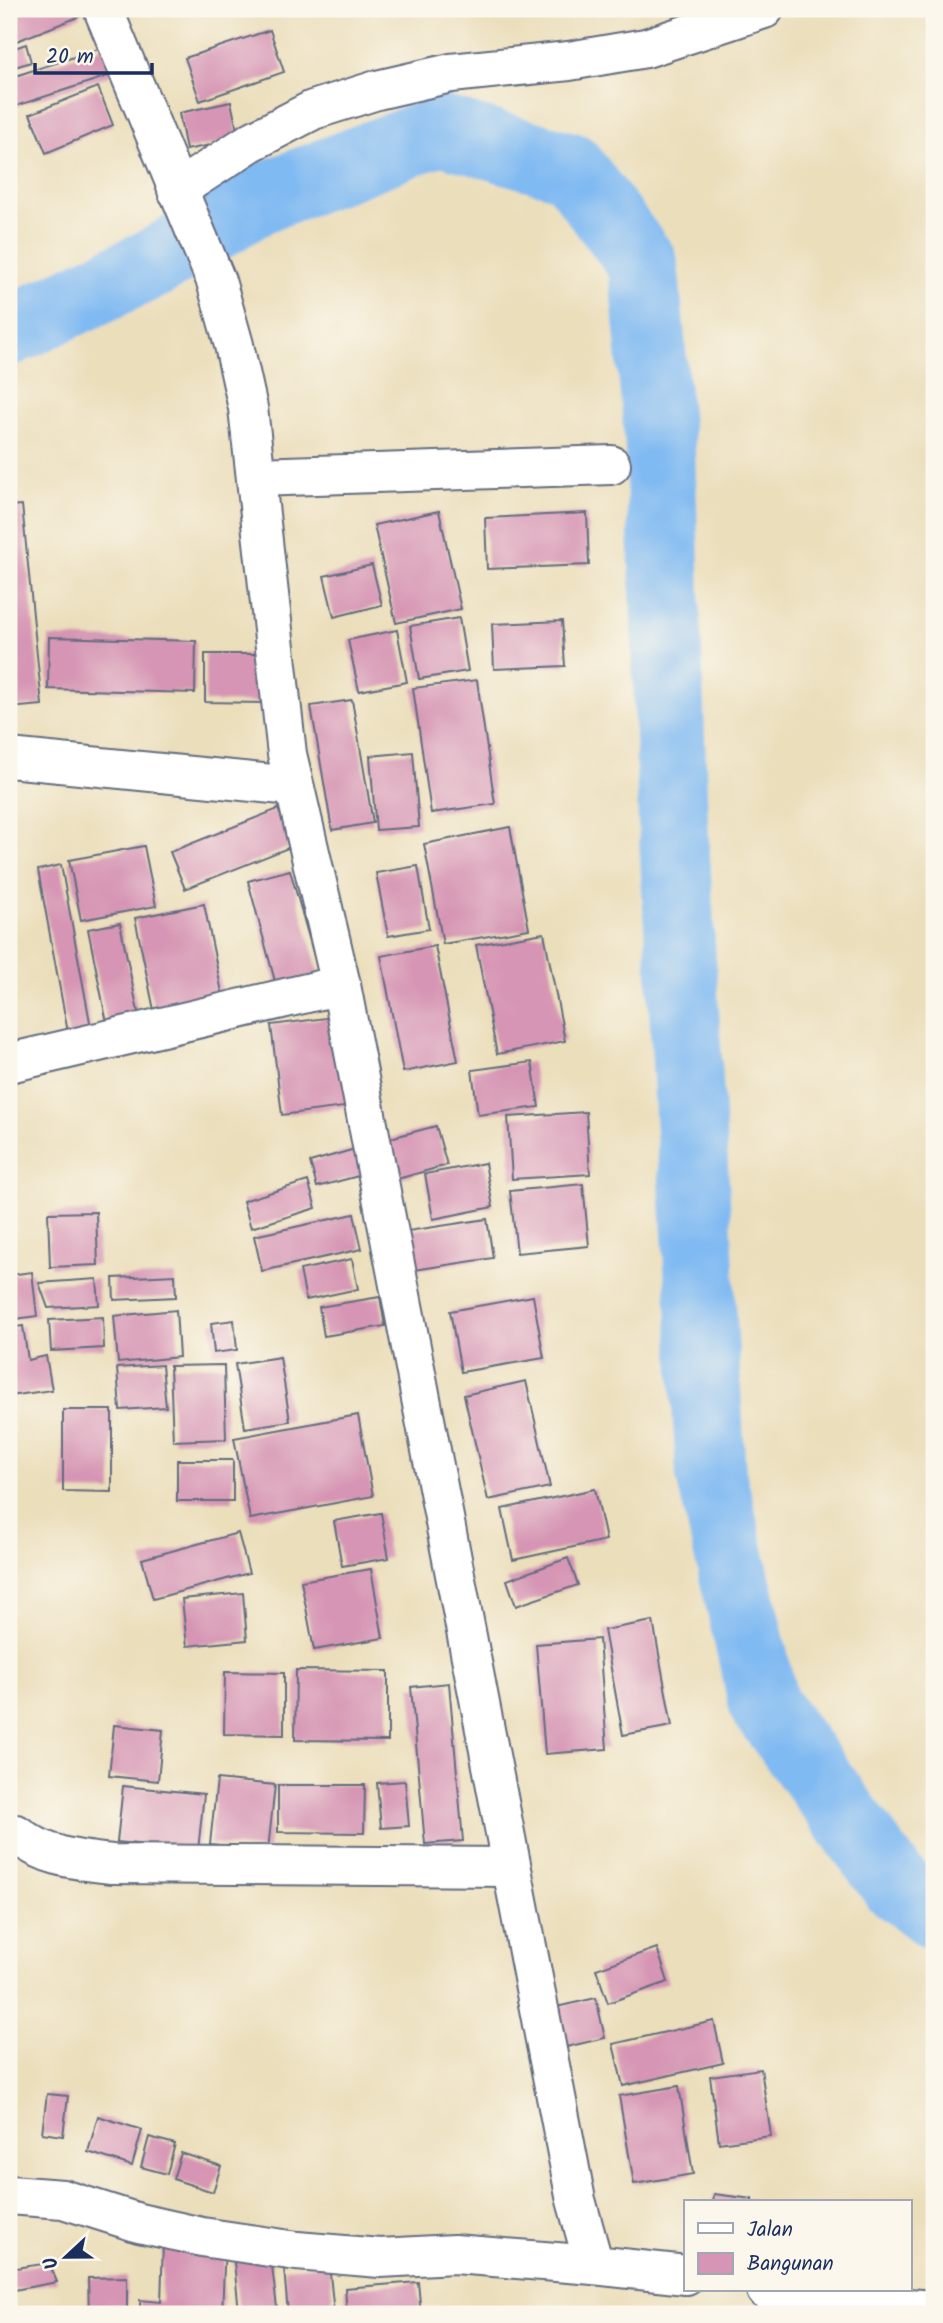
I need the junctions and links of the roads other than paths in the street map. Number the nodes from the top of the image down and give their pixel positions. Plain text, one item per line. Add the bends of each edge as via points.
1 (103, 9) edge
2 (760, 10) edge
3 (181, 202) junction
4 (611, 465) dead end
5 (256, 477) junction
6 (9, 758) edge
7 (293, 786) junction
8 (341, 985) junction
9 (9, 1063) edge
10 (16, 1834) dead end
11 (511, 1867) junction
12 (9, 2195) edge
13 (594, 2265) junction
14 (684, 2276) edge
15 (777, 2292) edge
16 (934, 2310) edge

1 - 3 street
2 - 3 street via 646,48 451,73 313,110 251,142
3 - 5 street via 216,282 248,408
4 - 5 street
5 - 7 street
6 - 7 street
7 - 8 street
8 - 9 street
8 - 11 street
10 - 11 street via 32,1847 59,1858 112,1864
11 - 13 street via 576,2200
12 - 13 street via 64,2199 139,2223 297,2251 380,2258 454,2254
13 - 14 street
15 - 16 street via 843,2304

